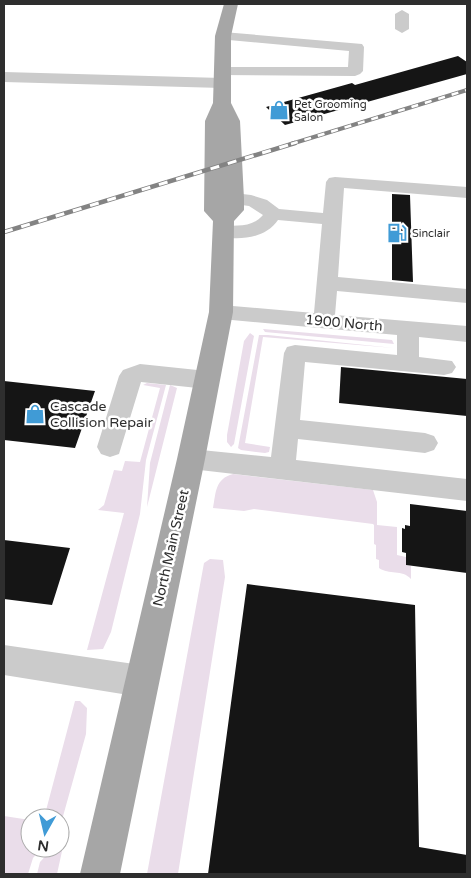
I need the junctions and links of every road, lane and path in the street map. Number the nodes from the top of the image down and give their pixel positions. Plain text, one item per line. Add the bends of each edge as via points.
1 (231, 4) edge
2 (402, 14) dead end
3 (402, 29) dead end
4 (223, 36) junction
5 (4, 77) edge
6 (222, 78) junction
7 (467, 192) edge
8 (273, 214) junction
9 (227, 217) junction
10 (332, 219) junction
11 (328, 283) junction
12 (467, 296) edge
13 (221, 312) junction
14 (324, 321) junction
15 (408, 328) junction
16 (467, 334) edge
17 (408, 364) junction
18 (444, 367) dead end
19 (207, 380) junction
20 (287, 428) junction
21 (425, 443) dead end
22 (110, 446) dead end
23 (191, 459) junction
24 (282, 468) junction
25 (467, 490) edge
26 (4, 660) edge
27 (141, 681) junction
28 (100, 874) edge

1 - 4 main road, North Main Street
2 - 3 lane
4 - 6 main road, North Main Street
4 - 6 lane via 357,47 355,71
5 - 6 lane
6 - 9 main road, North Main Street via 222,103 214,121 214,210
7 - 10 lane via 335,182
8 - 9 lane via 265,205 250,199
8 - 9 lane via 267,224 250,232
8 - 10 lane
9 - 13 main road, North Main Street
10 - 11 lane
11 - 12 lane
11 - 14 lane
13 - 14 lane, 1900 North
13 - 19 main road, North Main Street
14 - 15 lane, 1900 North
15 - 16 lane, 1900 North
15 - 17 lane
17 - 18 lane
17 - 20 lane via 295,353
19 - 22 lane via 140,373 131,376
19 - 23 main road, North Main Street
20 - 21 lane
20 - 24 lane
23 - 24 lane
23 - 27 main road, North Main Street
24 - 25 lane
26 - 27 lane
27 - 28 main road, North Main Street

